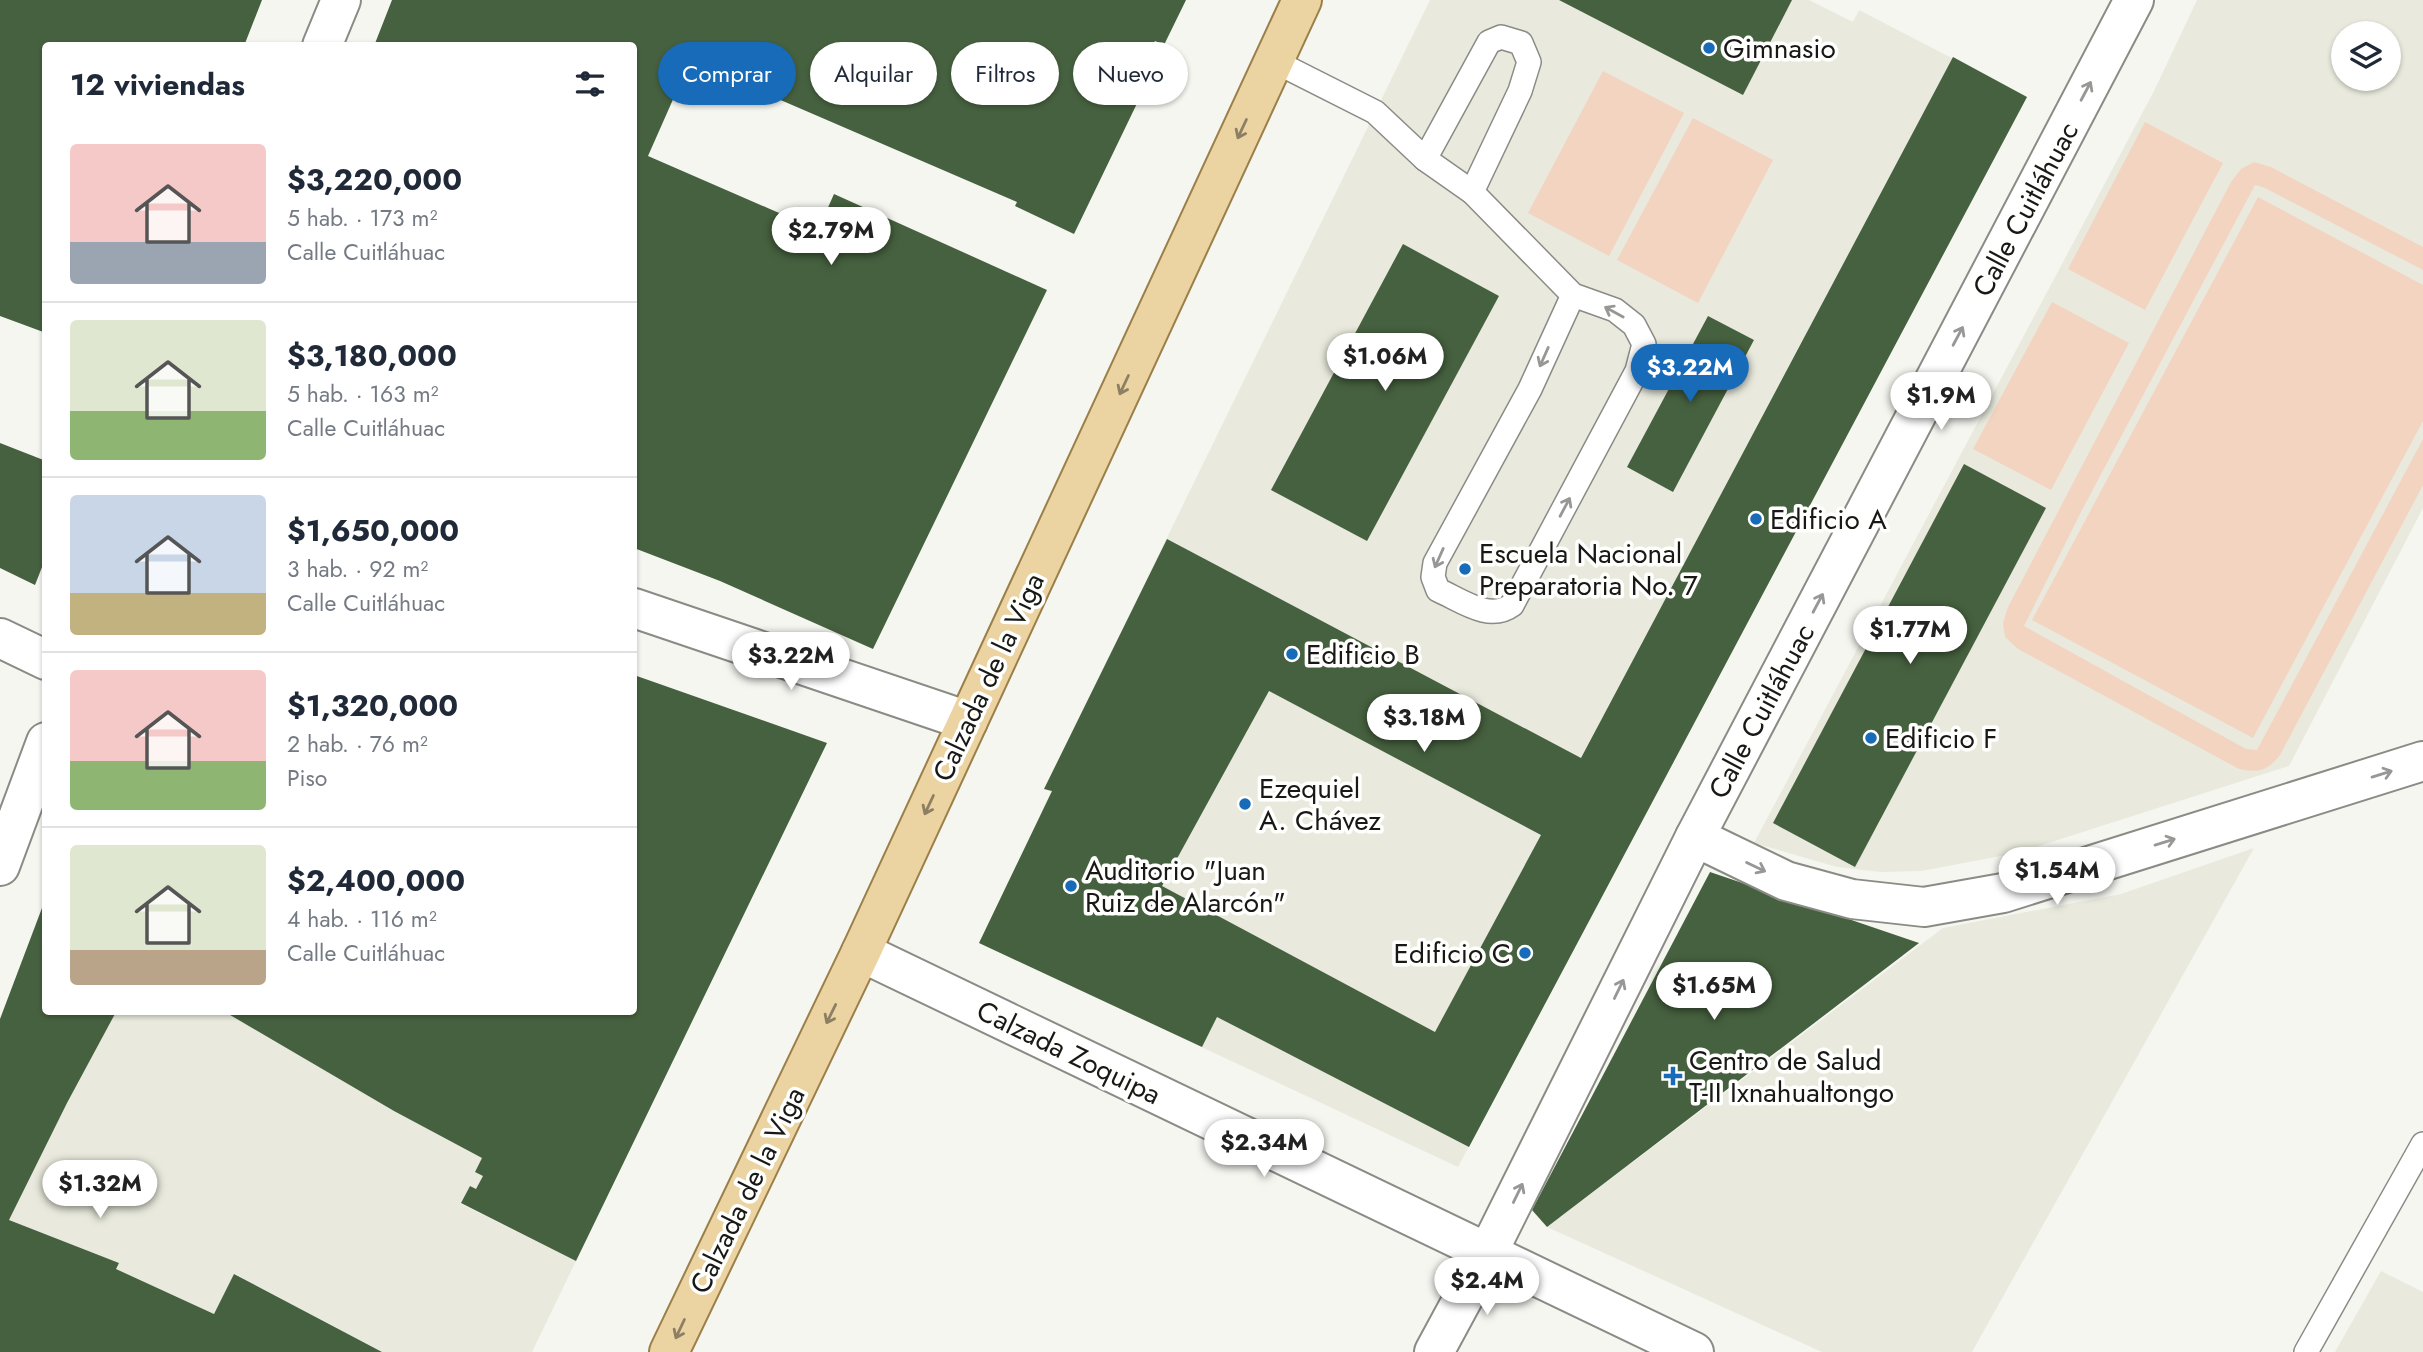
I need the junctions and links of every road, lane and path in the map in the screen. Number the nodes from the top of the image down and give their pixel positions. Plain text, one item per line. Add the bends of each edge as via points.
1 (341, 0) edge
2 (1302, 0) edge
3 (2134, 0) edge
4 (324, 42) edge
5 (1274, 61) junction
6 (1425, 159) junction
7 (1472, 192) junction
8 (1573, 295) junction
9 (637, 609) edge
10 (0, 638) edge
11 (42, 658) edge
12 (968, 721) junction
13 (42, 753) edge
14 (2423, 761) edge
15 (1695, 837) junction
16 (0, 866) edge
17 (861, 952) junction
18 (2423, 1144) edge
19 (1487, 1254) junction
20 (669, 1352) edge
21 (1434, 1352) edge
22 (1694, 1352) edge
23 (2306, 1352) edge

1 - 4 street
2 - 5 main road, Calzada de la Viga
15 -> 3 street, Calle Cuitláhuac
5 - 6 lane via 1375,112
5 -> 12 main road, Calzada de la Viga
6 - 7 lane
6 - 7 lane via 1489,42 1501,37 1521,43 1530,62
7 - 8 lane
8 -> 8 lane via 1530,389 1435,563 1433,577 1438,590 1490,613 1503,612 1512,605 1637,371 1644,344 1634,325 1615,310
9 - 12 street
10 - 11 street
12 -> 17 main road, Calzada de la Viga
13 - 16 street
15 -> 14 street via 1786,881 1852,899 1924,906 2003,893
19 -> 15 street, Calle Cuitláhuac
17 - 19 street, Calzada Zoquipa
17 -> 20 main road, Calzada de la Viga
18 - 23 lane
19 - 21 street, Calle Cuitláhuac
19 - 22 street, Calzada Zoquipa

